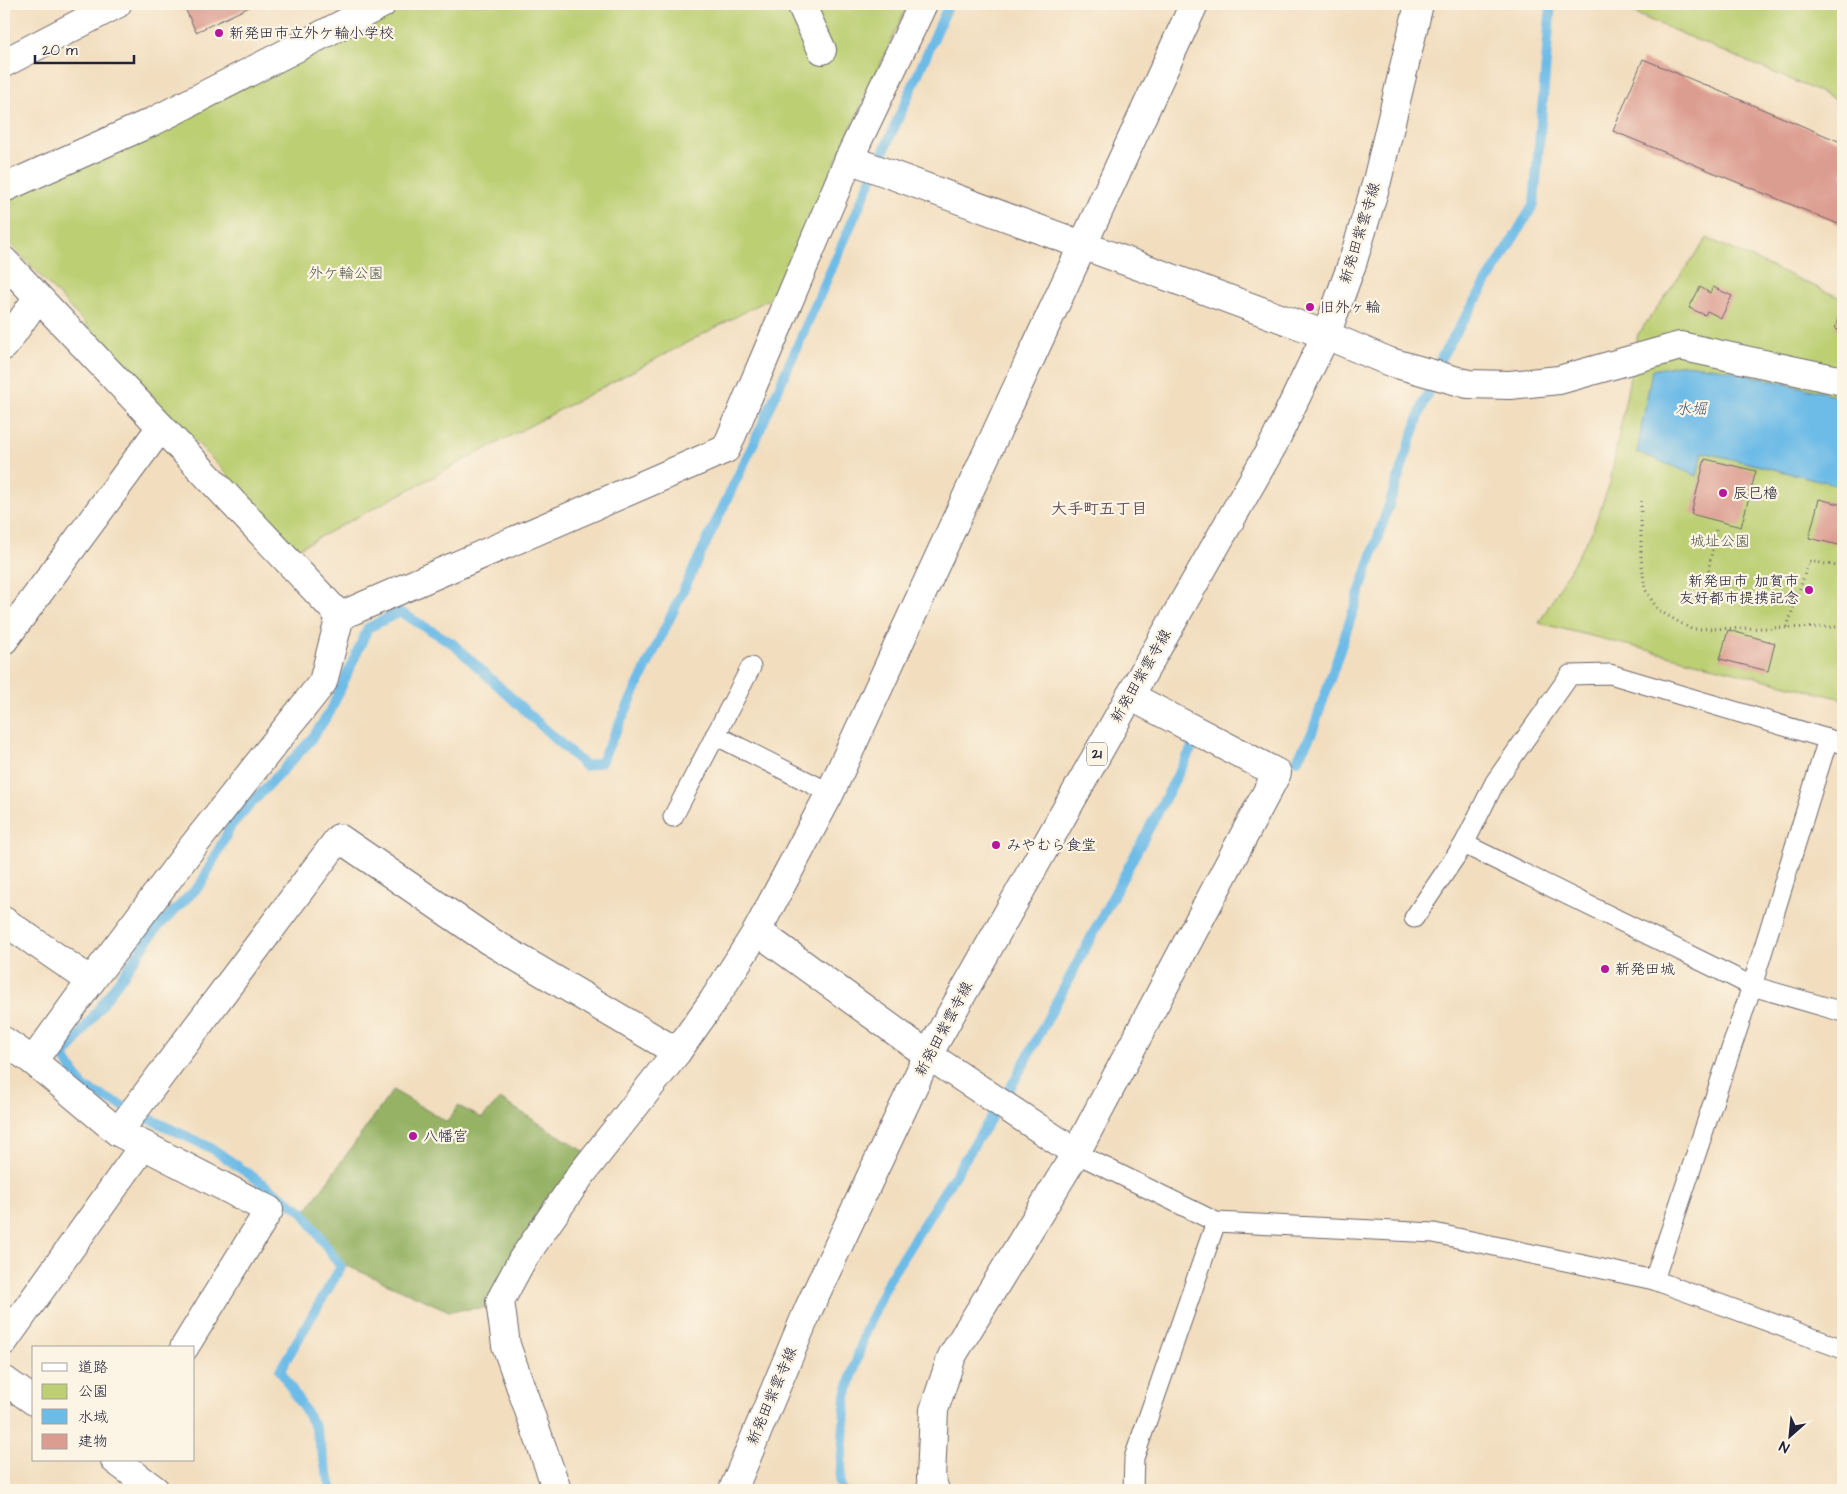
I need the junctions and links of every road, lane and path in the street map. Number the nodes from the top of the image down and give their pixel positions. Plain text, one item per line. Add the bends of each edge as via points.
1 (117, 4) edge
2 (382, 4) edge
3 (801, 4) edge
4 (923, 4) edge
5 (1194, 4) edge
6 (1419, 4) edge
7 (822, 50) dead end
8 (4, 63) edge
9 (849, 159) junction
10 (4, 188) edge
11 (1083, 246) junction
12 (4, 261) edge
13 (38, 297) junction
14 (1326, 335) junction
15 (4, 346) edge
16 (1843, 382) edge
17 (161, 427) junction
18 (1641, 501) dead end
19 (1716, 530) dead end
20 (1843, 567) edge
21 (1795, 604) junction
22 (1843, 612) edge
23 (340, 616) junction
24 (1787, 627) junction
25 (4, 640) edge
26 (751, 667) dead end
27 (1130, 696) junction
28 (715, 735) junction
29 (1836, 741) edge
30 (830, 793) junction
31 (673, 817) dead end
32 (1464, 844) junction
33 (1414, 918) dead end
34 (4, 921) edge
35 (757, 932) junction
36 (91, 981) junction
37 (1752, 986) junction
38 (1843, 1012) edge
39 (4, 1041) edge
40 (677, 1052) junction
41 (928, 1055) junction
42 (33, 1061) junction
43 (118, 1132) junction
44 (144, 1145) junction
45 (1076, 1153) junction
46 (1216, 1222) junction
47 (1654, 1280) junction
48 (4, 1341) edge
49 (185, 1346) edge
50 (1843, 1349) edge
51 (4, 1380) edge
52 (32, 1400) edge
53 (118, 1462) edge
54 (155, 1490) edge
55 (557, 1490) edge
56 (733, 1490) edge
57 (935, 1490) edge
58 (1133, 1490) edge

1 - 8 street
2 - 10 street via 154,121
3 - 7 street
4 - 9 street
5 - 11 street
6 - 14 street, 新発田紫雲寺線 / 21 via 1377,181
9 - 11 street
9 - 23 street via 726,449
11 - 14 street
11 - 30 street
12 - 13 street
13 - 15 street
13 - 17 street
14 - 16 street via 1390,362 1468,384 1559,380 1680,346
14 - 27 street, 新発田紫雲寺線 / 21 via 1273,445
17 - 23 street
17 - 25 street
18 - 24 path via 1641,556 1645,588 1658,610 1691,629
19 - 21 path via 1707,578
20 - 21 path via 1809,561
21 - 24 path
22 - 24 path via 1840,627
23 - 36 street via 323,682
26 - 28 lane
27 - 41 street, 新発田紫雲寺線 / 21
27 - 45 street via 1277,773
28 - 30 lane
28 - 31 lane
29 - 32 lane via 1610,674 1570,675 1495,782
29 - 37 lane
30 - 35 street
32 - 33 lane
32 - 37 lane
34 - 36 street
35 - 40 street
35 - 41 street
36 - 42 street
37 - 38 lane
37 - 47 lane
39 - 42 street
40 - 43 street via 488,940 339,838
40 - 55 street via 580,1176 522,1260 500,1301 506,1344
41 - 45 street
41 - 56 street, 新発田紫雲寺線 / 21 via 809,1308
42 - 43 street
43 - 44 street
44 - 48 street
44 - 49 street via 269,1210
45 - 46 lane
45 - 57 street via 952,1356 934,1410 930,1478
46 - 47 lane via 1434,1234
46 - 58 lane via 1134,1458
47 - 50 lane
51 - 52 street
53 - 54 street

